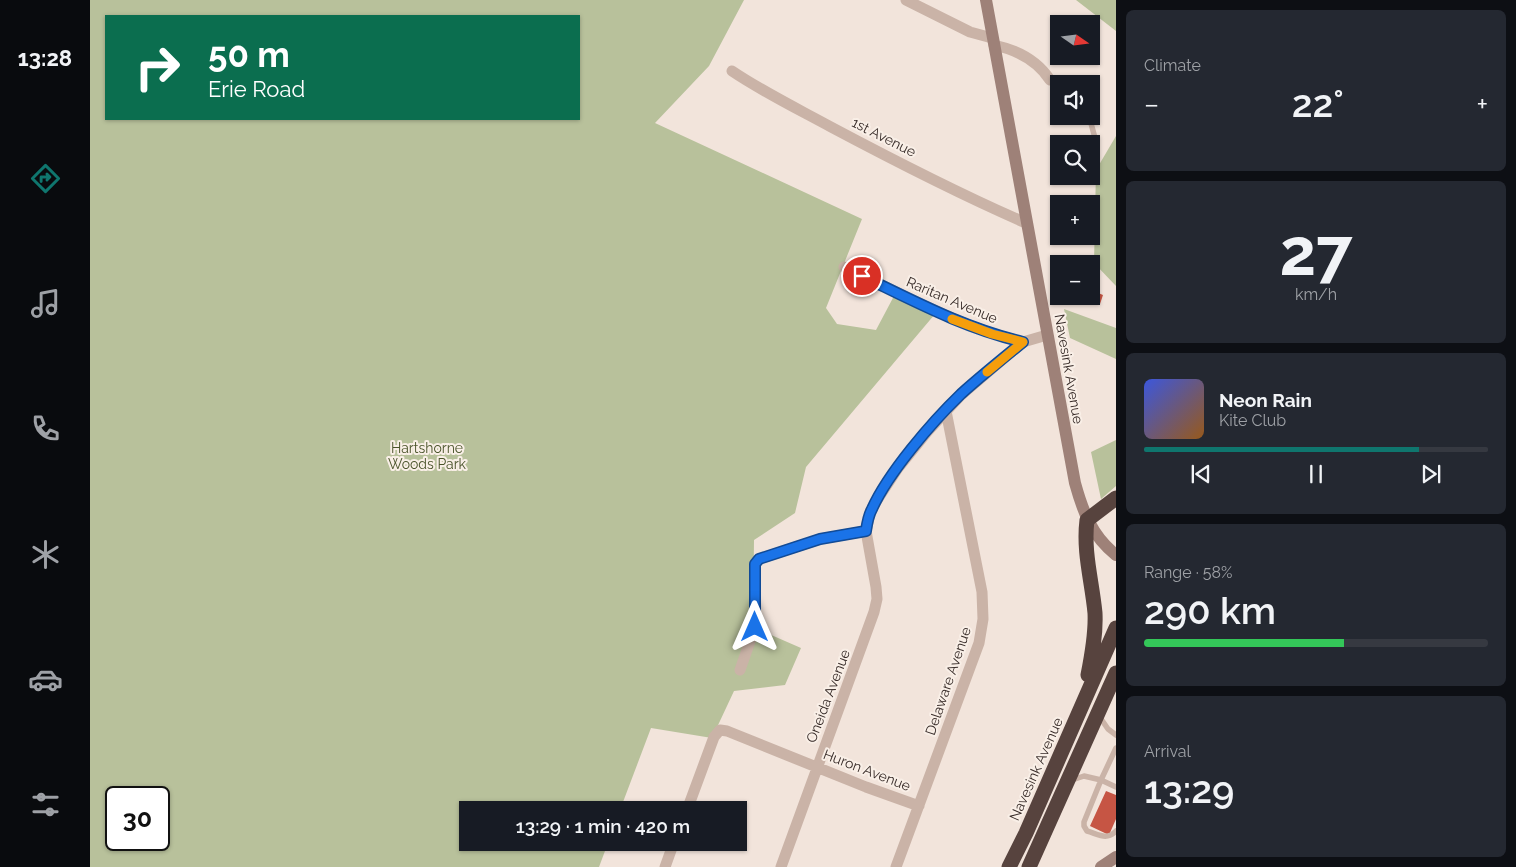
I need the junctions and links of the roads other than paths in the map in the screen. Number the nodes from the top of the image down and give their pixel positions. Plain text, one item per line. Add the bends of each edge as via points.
1 (906, 0) edge
2 (986, 0) edge
3 (993, 42) junction
4 (732, 71) dead end
5 (1050, 80) edge
6 (1026, 222) junction
7 (844, 267) dead end
8 (1047, 335) junction
9 (1023, 342) junction
10 (946, 410) junction
11 (1116, 498) edge
12 (1087, 520) junction
13 (866, 531) junction
14 (1116, 555) edge
15 (1116, 628) edge
16 (740, 670) dead end
17 (1114, 683) edge
18 (1082, 704) junction
19 (1098, 714) junction
20 (1116, 735) edge
21 (1116, 748) edge
22 (817, 768) junction
23 (1101, 780) junction
24 (1068, 782) junction
25 (1116, 787) edge
26 (690, 801) edge
27 (919, 806) junction
28 (1116, 831) edge
29 (671, 851) edge
30 (1116, 857) edge
31 (665, 867) edge
32 (781, 867) edge
33 (896, 867) edge
34 (1009, 867) edge
35 (1031, 867) edge
36 (1100, 867) edge

1 - 3 street
2 - 3 main road, Navesink Avenue
3 - 5 street via 1028,58 1044,70
3 - 6 main road, Navesink Avenue
4 - 6 street, 1st Avenue via 866,146
6 - 8 main road, Navesink Avenue
7 - 9 street, Raritan Avenue via 950,318
8 - 9 street
8 - 12 main road, Navesink Avenue via 1078,496
9 - 10 street
10 - 13 street via 898,468 871,510
10 - 27 street, Delaware Avenue via 982,592 983,619 979,643
11 - 12 highway
12 - 14 main road, Navesink Avenue via 1101,541
12 - 18 highway via 1086,551 1095,623 1094,647
13 - 16 street via 820,539 759,559 755,564 755,627
13 - 22 street, Oneida Avenue via 876,593 874,612
15 - 18 highway, Navesink Avenue
17 - 19 highway
18 - 34 highway, Navesink Avenue
19 - 20 lane
19 - 24 highway
21 - 23 lane
22 - 26 street, Huron Avenue via 720,730 714,737
22 - 27 street, Huron Avenue
22 - 32 street, Oneida Avenue
23 - 24 lane via 1084,776
23 - 25 lane
23 - 28 lane via 1084,826 1106,837
24 - 35 highway
27 - 33 street, Delaware Avenue
29 - 31 street
30 - 36 main road

